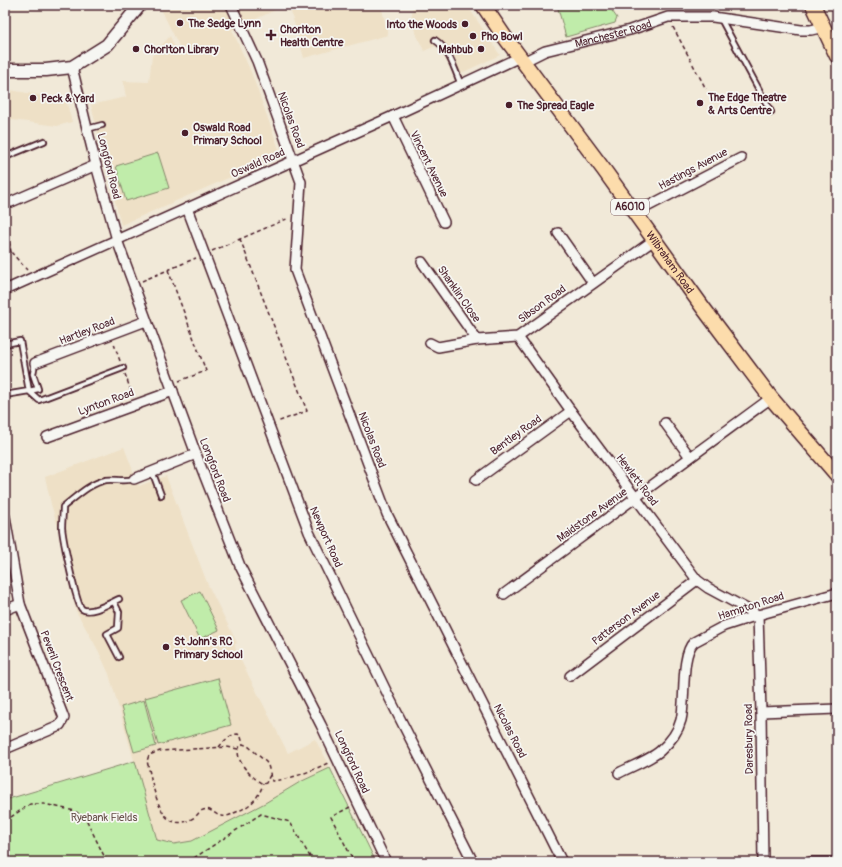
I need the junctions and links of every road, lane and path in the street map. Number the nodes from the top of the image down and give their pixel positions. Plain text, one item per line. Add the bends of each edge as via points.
1 (140, 5) edge
2 (483, 5) edge
3 (813, 5) edge
4 (234, 6) edge
5 (668, 17) junction
6 (721, 18) junction
7 (824, 26) junction
8 (834, 38) edge
9 (435, 40) dead end
10 (837, 56) edge
11 (521, 59) junction
12 (72, 67) junction
13 (5, 70) edge
14 (461, 85) junction
15 (706, 89) dead end
16 (771, 112) dead end
17 (392, 116) junction
18 (102, 125) dead end
19 (87, 129) junction
20 (44, 141) dead end
21 (5, 157) edge
22 (741, 158) dead end
23 (293, 160) junction
24 (96, 165) junction
25 (11, 202) dead end
26 (187, 208) junction
27 (635, 213) junction
28 (287, 219) dead end
29 (5, 221) edge
30 (444, 222) dead end
31 (558, 233) dead end
32 (240, 239) junction
33 (116, 240) junction
34 (654, 240) junction
35 (214, 250) dead end
36 (11, 252) junction
37 (5, 253) edge
38 (195, 258) dead end
39 (422, 262) dead end
40 (168, 270) junction
41 (33, 278) junction
42 (143, 281) dead end
43 (593, 283) junction
44 (5, 290) edge
45 (146, 321) junction
46 (518, 337) junction
47 (477, 340) junction
48 (430, 343) dead end
49 (5, 344) edge
50 (35, 363) joint
51 (123, 368) dead end
52 (172, 387) junction
53 (29, 391) junction
54 (5, 395) edge
55 (772, 398) junction
56 (570, 411) junction
57 (666, 423) dead end
58 (269, 426) junction
59 (47, 437) dead end
60 (196, 454) junction
61 (690, 457) junction
62 (152, 471) junction
63 (837, 475) edge
64 (134, 479) joint
65 (476, 480) dead end
66 (161, 495) dead end
67 (635, 498) junction
68 (5, 517) edge
69 (697, 580) junction
70 (504, 594) dead end
71 (837, 594) edge
72 (119, 599) dead end
73 (114, 602) junction
74 (20, 604) junction
75 (5, 610) edge
76 (758, 615) junction
77 (119, 657) dead end
78 (570, 676) dead end
79 (837, 709) edge
80 (761, 712) junction
81 (243, 744) junction
82 (219, 747) junction
83 (5, 749) edge
84 (238, 749) junction
85 (337, 759) junction
86 (619, 773) dead end
87 (270, 775) junction
88 (263, 784) junction
89 (358, 802) junction
90 (5, 821) edge
91 (107, 862) edge
92 (188, 862) edge
93 (313, 862) edge
94 (354, 862) edge
95 (386, 862) edge
96 (473, 862) edge
97 (562, 862) edge
98 (763, 862) edge
99 (812, 862) edge
100 (837, 862) edge

1 - 12 main road via 107,45
2 - 11 main road, Wilbraham Road / A6010
3 - 7 main road
4 - 23 street, Nicolas Road
5 - 6 street, Manchester Road
5 - 11 street, Manchester Road via 630,30
5 - 15 path
6 - 7 street, Manchester Road via 801,30
6 - 16 lane
7 - 8 main road
8 - 10 main road
9 - 14 lane via 450,58
11 - 14 street, Oswald Road
11 - 27 main road, Wilbraham Road / A6010
12 - 13 main road
12 - 19 street, Longford Road
14 - 17 street, Oswald Road
17 - 23 street, Oswald Road
17 - 30 street, Vincent Avenue
18 - 19 lane
19 - 24 street, Longford Road
20 - 21 lane
22 - 27 street, Hastings Avenue
23 - 26 street, Oswald Road
23 - 97 street, Nicolas Road via 301,182 295,270 360,442 388,514
24 - 25 street
24 - 33 street, Longford Road
26 - 33 street, Oswald Road
26 - 58 street, Newport Road
27 - 34 main road, Wilbraham Road / A6010
28 - 32 path
29 - 36 path
31 - 43 street
32 - 35 path
32 - 58 path via 307,411
33 - 41 street, Oswald Road
33 - 45 street, Longford Road
34 - 43 street, Sibson Road
34 - 55 main road, Wilbraham Road / A6010
36 - 37 path
36 - 41 path
38 - 40 path
39 - 47 street, Shanklin Close
40 - 42 path
40 - 52 path via 206,371
41 - 44 street, Oswald Road
43 - 46 street, Sibson Road
45 - 50 street, Hartley Road
45 - 52 street, Longford Road
46 - 47 street, Sibson Road
46 - 56 street, Hewlett Road
47 - 48 street, Sibson Road via 438,347
49 - 53 lane via 20,341
50 - 53 lane via 32,374 38,390
51 - 53 lane via 39,400
52 - 59 street, Lynton Road
52 - 60 street, Longford Road
53 - 54 lane
55 - 61 street, Maidstone Avenue
55 - 63 main road, Wilbraham Road / A6010
56 - 65 street, Bentley Road
56 - 67 street, Hewlett Road
57 - 61 street
58 - 96 street, Newport Road via 309,532
60 - 62 street
60 - 85 street, Longford Road via 240,566
61 - 67 street, Maidstone Avenue
62 - 64 street
62 - 66 lane
64 - 73 lane via 100,482 63,507 63,533 79,605 85,610 94,610
67 - 69 street, Hewlett Road
67 - 70 street, Maidstone Avenue
68 - 74 street
69 - 76 street, Hewlett Road
69 - 78 street, Patterson Avenue
71 - 76 street, Hampton Road
72 - 73 lane
73 - 77 lane via 119,612 118,628 107,634
74 - 75 street
74 - 83 street, Peveril Crescent via 64,718 57,727
76 - 80 street, Daresbury Road
76 - 86 street, Hampton Road via 724,626 690,646 682,712 672,737 659,752
79 - 80 street
80 - 98 street, Daresbury Road
81 - 82 path via 238,734 234,734
81 - 84 path
81 - 87 path via 266,762
82 - 84 path
82 - 88 path via 160,751 147,758 160,807 170,820 183,822 204,810 221,816 230,815 250,805
84 - 88 path via 242,765
85 - 87 path via 282,780 272,781
85 - 89 street, Longford Road
87 - 88 path
89 - 94 path via 331,817
89 - 95 street, Longford Road
90 - 91 path via 30,804 44,804 75,811 87,821
92 - 93 path via 261,814 290,822
99 - 100 street

